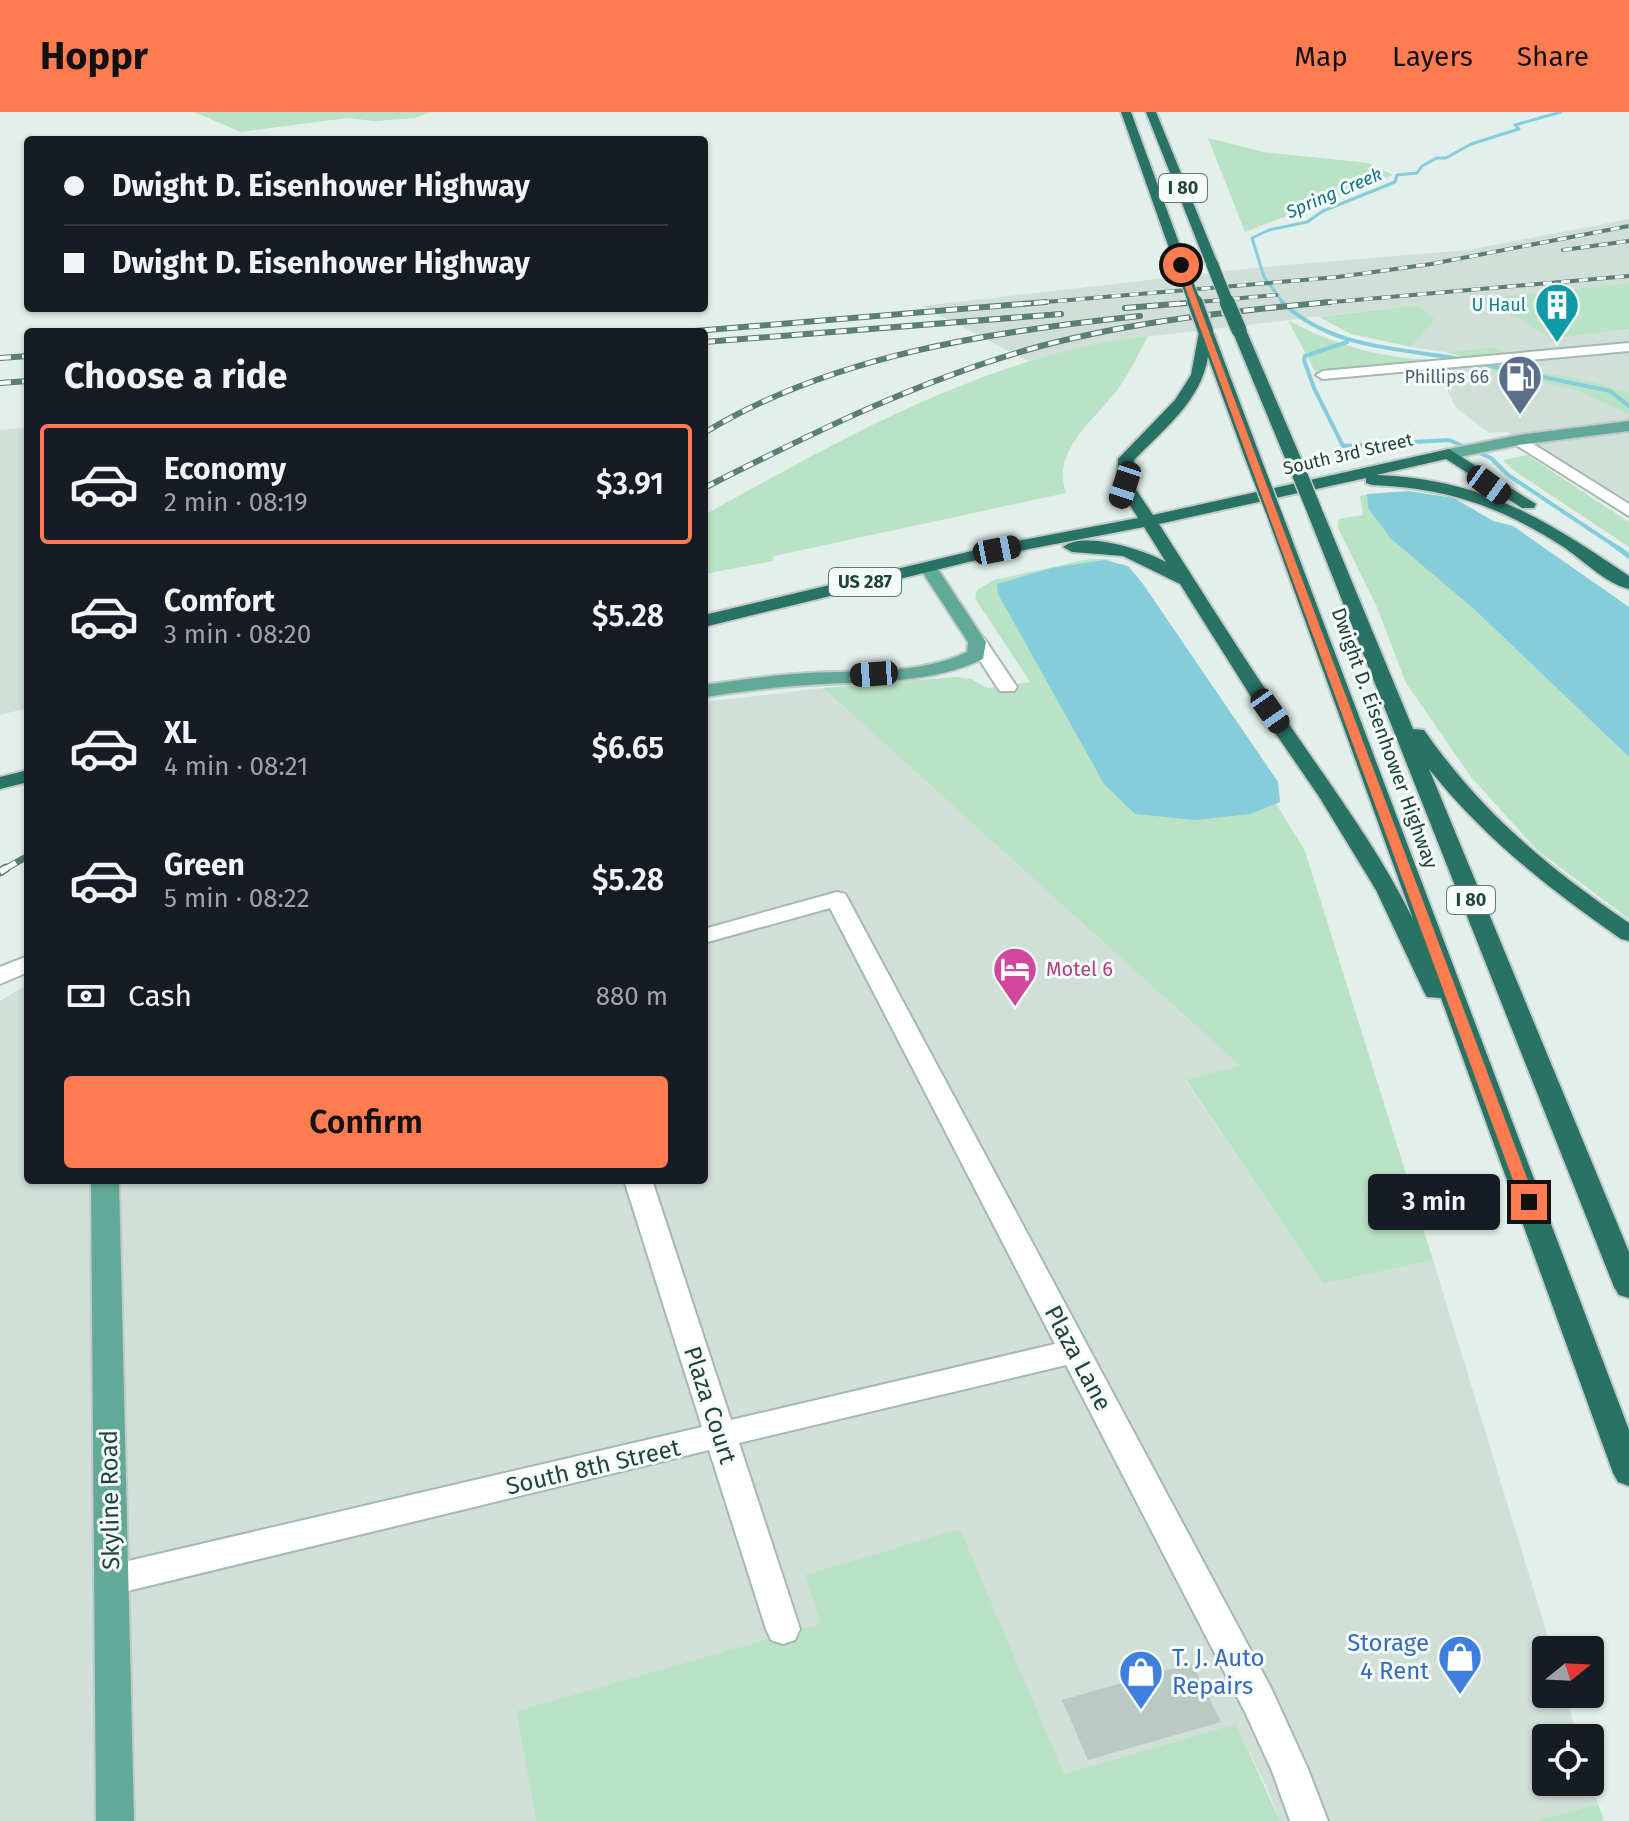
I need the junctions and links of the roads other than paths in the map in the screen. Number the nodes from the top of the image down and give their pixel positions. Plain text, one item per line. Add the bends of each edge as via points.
1 (1126, 112) edge
2 (1151, 112) edge
3 (1206, 332) junction
4 (1629, 347) edge
5 (1323, 375) dead end
6 (1629, 426) edge
7 (1519, 440) junction
8 (1464, 451) junction
9 (1330, 481) junction
10 (1125, 485) junction
11 (1629, 511) edge
12 (1150, 521) junction
13 (1566, 541) junction
14 (1019, 546) junction
15 (978, 555) junction
16 (928, 567) junction
17 (1629, 573) edge
18 (1629, 584) edge
19 (1189, 587) junction
20 (708, 620) edge
21 (1362, 632) junction
22 (977, 642) junction
23 (1007, 687) dead end
24 (708, 691) edge
25 (24, 777) edge
26 (0, 783) edge
27 (1629, 934) edge
28 (708, 935) edge
29 (24, 965) edge
30 (0, 977) edge
31 (1499, 1121) junction
32 (105, 1184) edge
33 (639, 1184) edge
34 (1629, 1287) edge
35 (1074, 1351) junction
36 (720, 1437) junction
37 (1629, 1473) edge
38 (111, 1580) junction
39 (783, 1629) dead end
40 (115, 1821) edge
41 (1309, 1821) edge

1 - 3 highway, Dwight D. Eisenhower Highway / I 80, bridge
2 - 21 highway, Dwight D. Eisenhower Highway / I 80, bridge
3 - 10 highway via 1198,375 1181,403 1126,459
3 - 31 highway, Dwight D. Eisenhower Highway / I 80, bridge
4 - 5 street
6 - 7 main road, South 3rd Street / US 287
7 - 8 main road, South 3rd Street / US 287
7 - 11 street
8 - 9 highway, South 3rd Street / US 287
8 - 13 highway
8 - 17 highway
9 - 12 highway, South 3rd Street / US 287
9 - 13 highway via 1389,480 1471,492
10 - 12 highway
10 - 14 highway via 1113,509 1090,523
12 - 14 highway, South 3rd Street / US 287
12 - 19 highway
13 - 18 highway
14 - 15 highway, South 3rd Street / US 287
15 - 16 highway, South 3rd Street / US 287
15 - 19 highway via 1107,547 1152,560
16 - 20 highway, South 3rd Street / US 287
16 - 22 main road
19 - 31 highway via 1387,890
21 - 27 highway via 1433,762 1474,811 1577,899
21 - 34 highway, Dwight D. Eisenhower Highway / I 80
22 - 23 street
22 - 24 main road via 976,655 954,665
25 - 26 highway
28 - 35 street, Plaza Lane via 837,899
29 - 30 street
31 - 37 highway, Dwight D. Eisenhower Highway / I 80
32 - 38 main road, Skyline Road
33 - 36 street, Plaza Court
35 - 36 street, South 8th Street
35 - 41 street, Plaza Lane via 1258,1700
36 - 38 street, South 8th Street
36 - 39 street, Plaza Court
38 - 40 main road, Skyline Road

